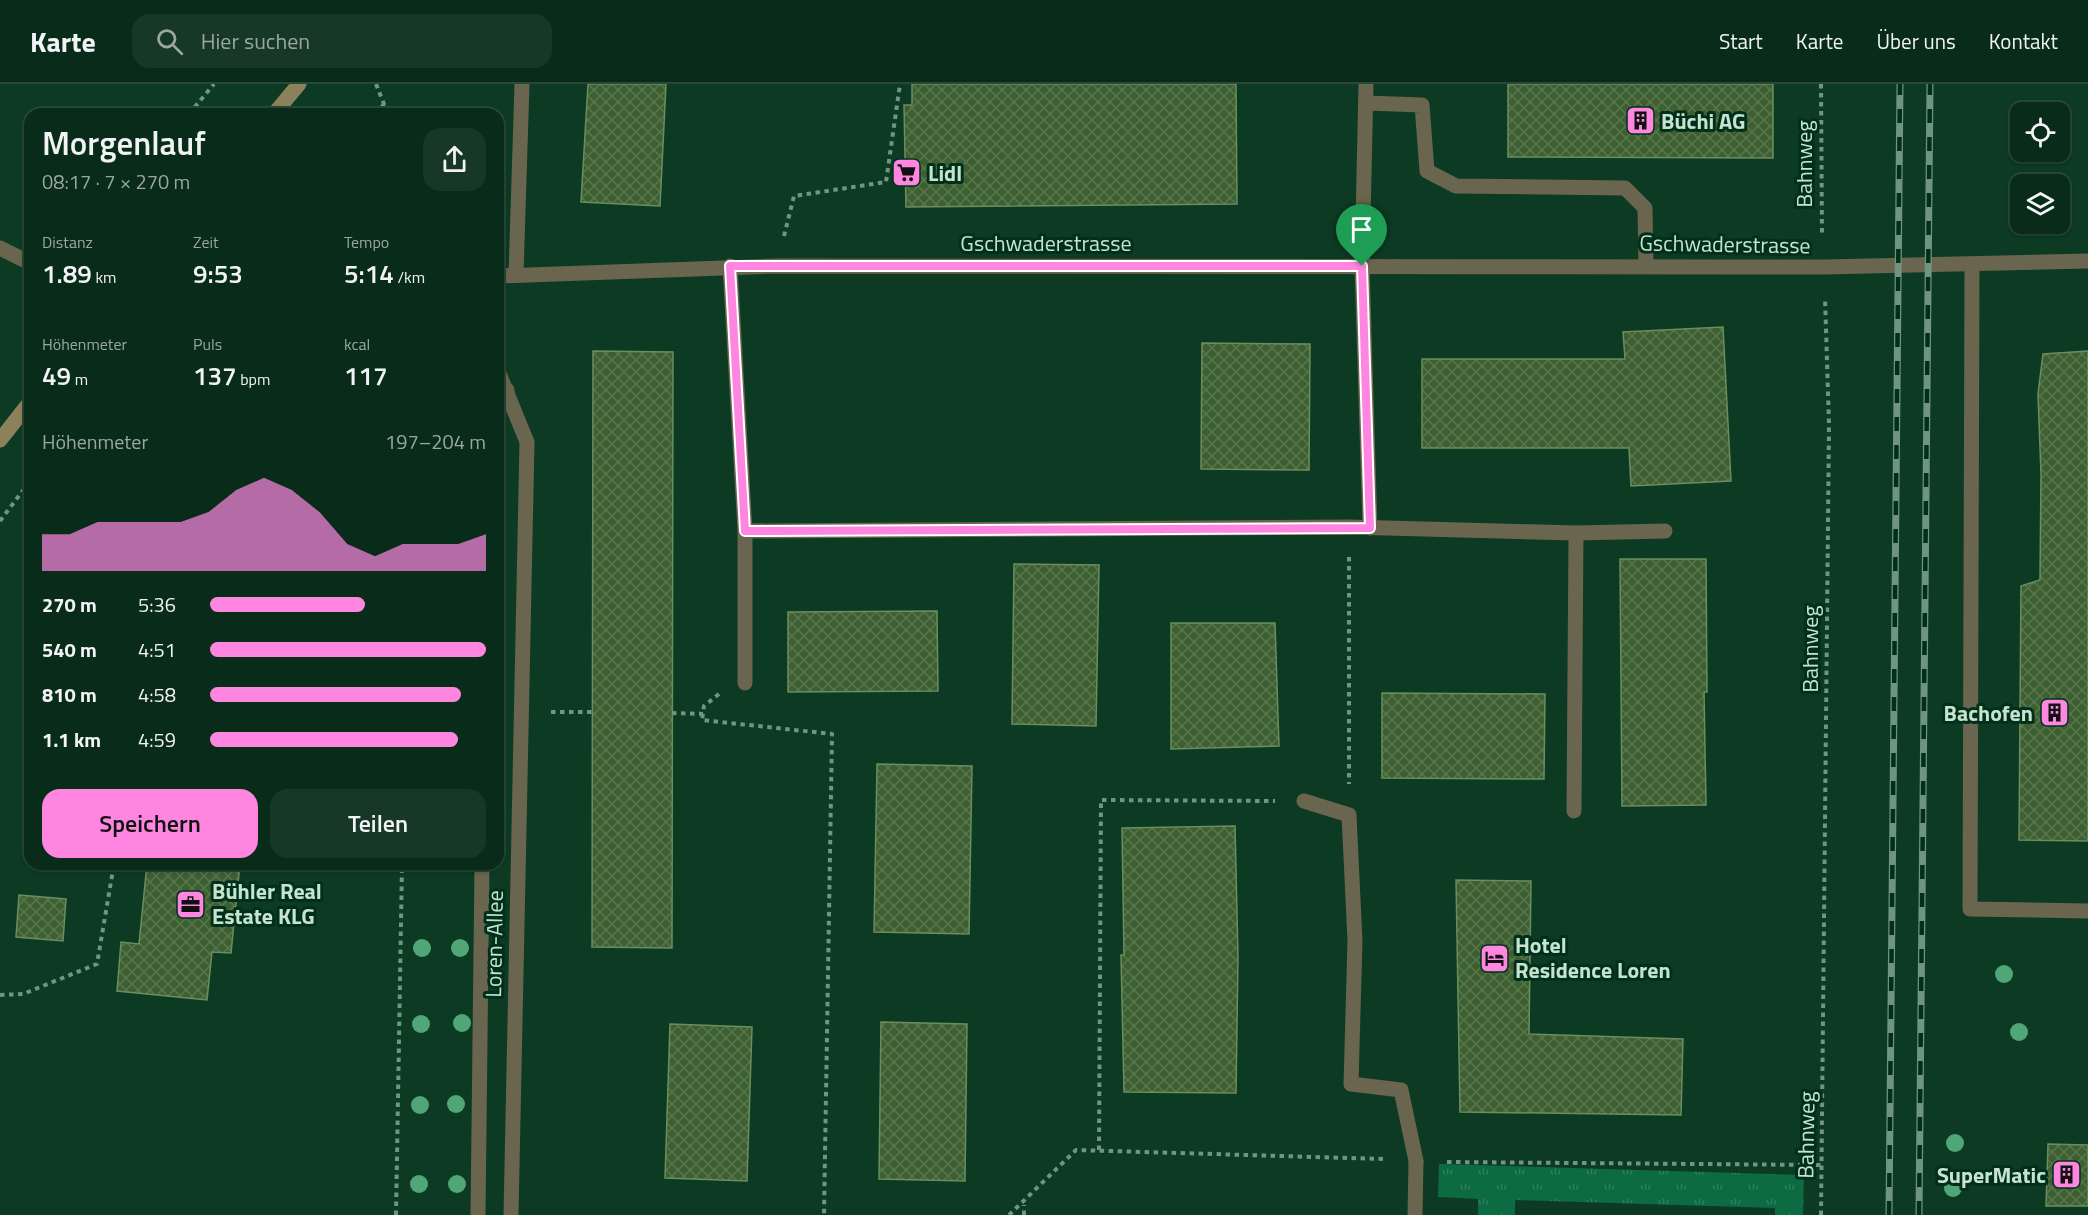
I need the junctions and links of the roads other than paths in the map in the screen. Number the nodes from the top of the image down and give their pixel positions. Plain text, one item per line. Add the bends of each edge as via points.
1 (299, 84) edge
2 (522, 84) edge
3 (1366, 84) edge
4 (1366, 103) junction
5 (279, 108) edge
6 (0, 248) edge
7 (24, 260) edge
8 (2088, 261) edge
9 (1972, 264) junction
10 (1646, 265) junction
11 (730, 266) junction
12 (1362, 266) junction
13 (516, 275) junction
14 (504, 276) edge
15 (504, 384) edge
16 (507, 390) junction
17 (504, 397) edge
18 (24, 410) edge
19 (0, 440) edge
20 (1370, 528) junction
21 (745, 531) junction
22 (1665, 531) dead end
23 (1576, 533) junction
24 (745, 683) road end
25 (1304, 801) road end
26 (1574, 811) dead end
27 (482, 870) edge
28 (2088, 911) edge
29 (478, 1215) edge
30 (510, 1215) edge
31 (1415, 1215) edge

1 - 5 main road
2 - 13 street
3 - 4 street
4 - 10 street via 1422,105 1427,171 1456,186 1625,188 1645,208
4 - 12 street
6 - 7 street
8 - 9 street, Gschwaderstrasse
9 - 10 street, Gschwaderstrasse
9 - 28 street via 1970,909
10 - 12 street, Gschwaderstrasse
11 - 12 street, Gschwaderstrasse
11 - 13 street, Gschwaderstrasse
11 - 21 street
12 - 20 street
13 - 14 street, Gschwaderstrasse
15 - 16 street, Loren-Allee
16 - 17 street
16 - 30 street, Loren-Allee via 527,442
18 - 19 main road
20 - 21 street
20 - 23 street
21 - 24 street
22 - 23 street
23 - 26 street
25 - 31 street via 1349,815 1355,941 1351,1084 1401,1090 1416,1161
27 - 29 street, Loren-Allee

